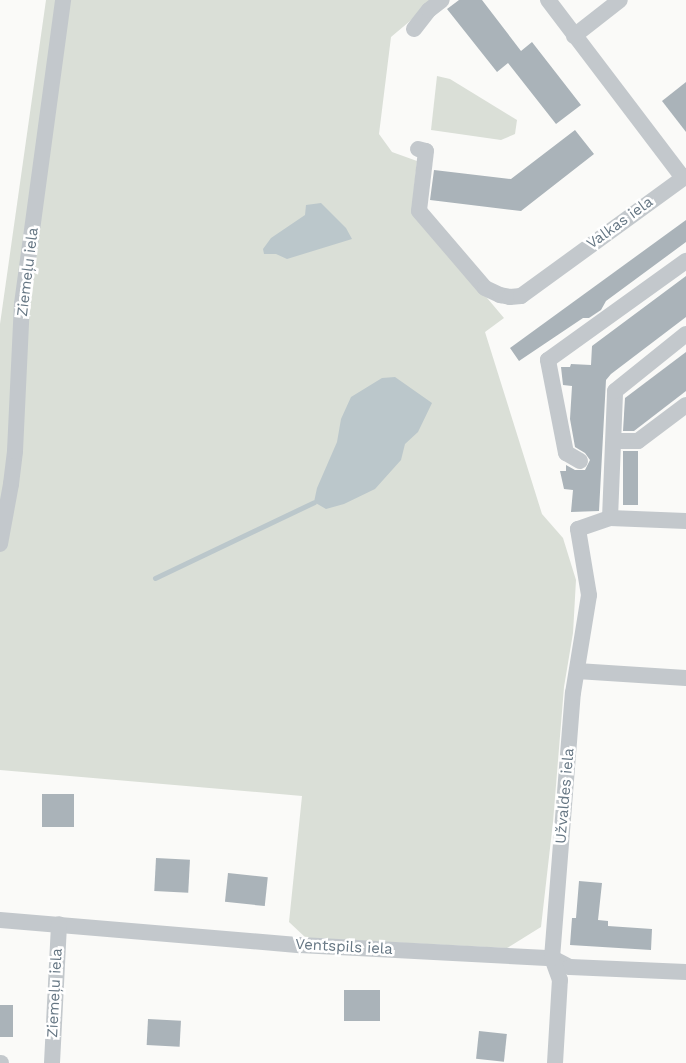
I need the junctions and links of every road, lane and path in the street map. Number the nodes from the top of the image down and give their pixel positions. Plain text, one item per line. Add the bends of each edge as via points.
1 (62, 0) edge
2 (442, 0) edge
3 (548, 0) edge
4 (620, 0) edge
5 (414, 29) dead end
6 (574, 36) junction
7 (418, 150) dead end
8 (685, 177) edge
9 (686, 261) edge
10 (686, 334) edge
11 (686, 405) edge
12 (614, 442) junction
13 (580, 461) dead end
14 (610, 518) junction
15 (686, 522) edge
16 (0, 544) edge
17 (577, 672) junction
18 (686, 678) edge
19 (0, 920) edge
20 (59, 924) junction
21 (552, 958) junction
22 (686, 972) edge
23 (52, 1063) edge
24 (555, 1063) edge

1 - 16 street, Ziemeļu iela via 22,304 14,459
2 - 5 street
3 - 6 street
4 - 6 street
6 - 8 street
7 - 8 street, Valkas iela via 426,151 419,211 485,288 500,295 521,296
9 - 13 street via 548,360 566,453
10 - 12 street via 615,391
11 - 12 street via 638,441
12 - 14 street
14 - 15 street
14 - 17 street, Užvaldes iela via 578,529 589,595
17 - 18 street
17 - 21 street, Užvaldes iela
19 - 20 street, Ventspils iela
20 - 21 street, Ventspils iela via 300,945
20 - 23 street, Ziemeļu iela
21 - 22 street, Ventspils iela via 570,967
21 - 24 street, Užvaldes iela via 560,980

